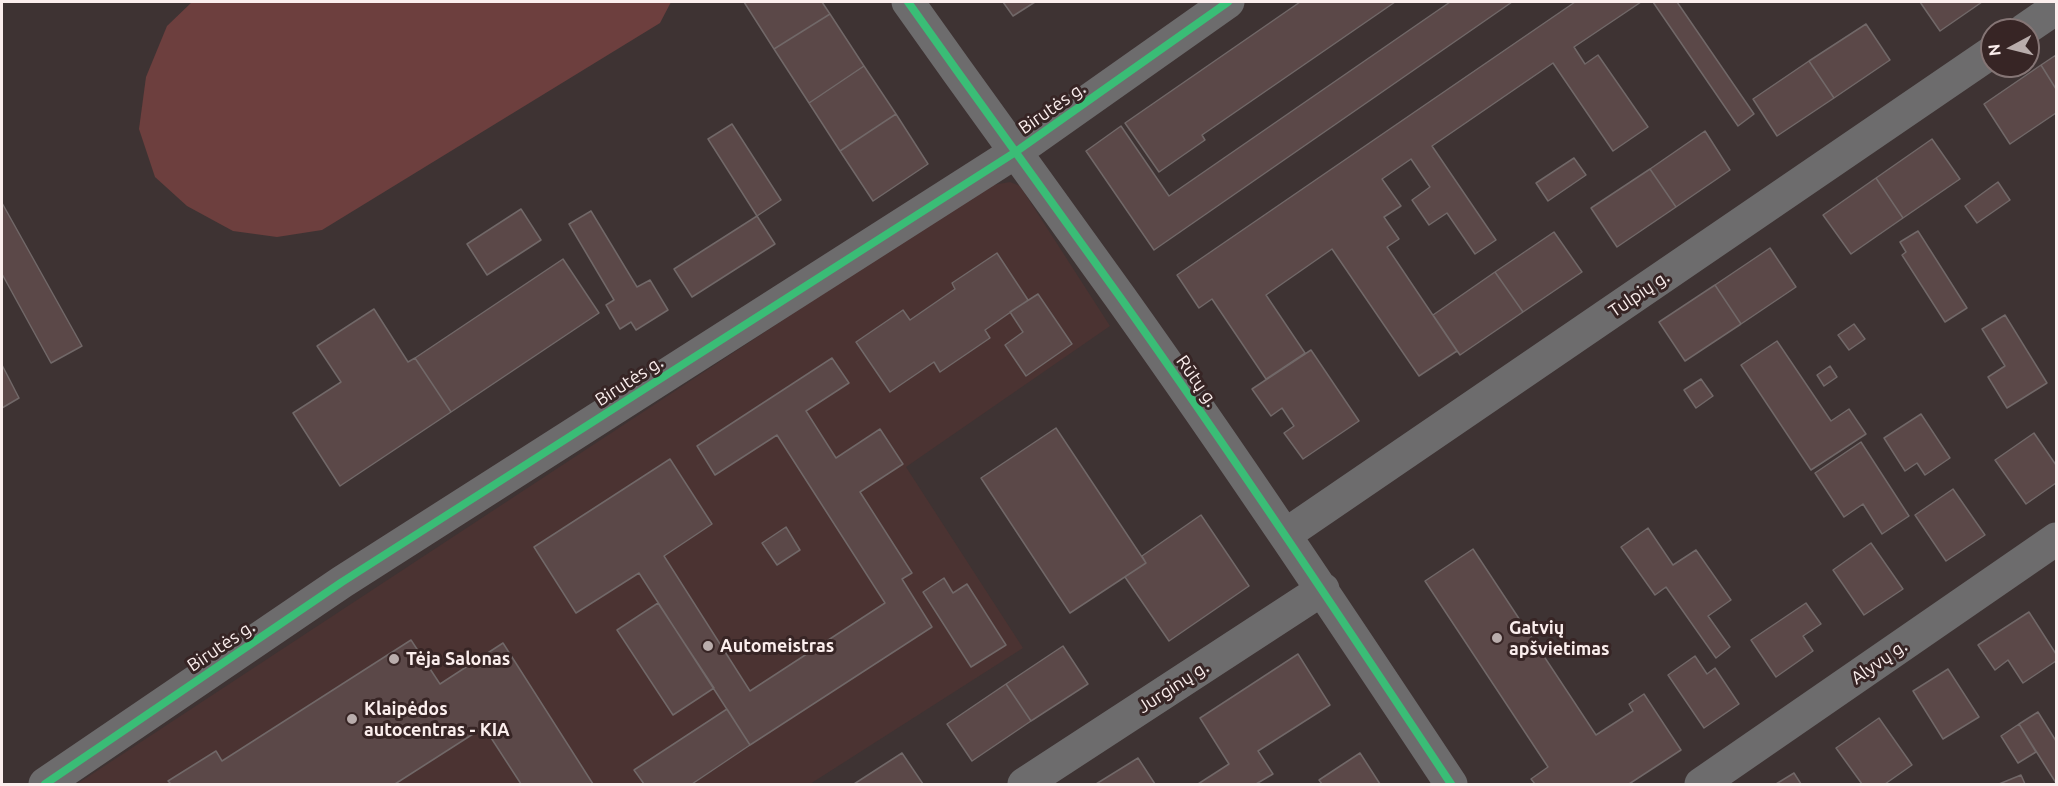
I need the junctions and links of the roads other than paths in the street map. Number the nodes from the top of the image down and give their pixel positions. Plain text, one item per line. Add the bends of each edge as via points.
1 (908, 2) edge
2 (1228, 2) edge
3 (2056, 8) edge
4 (2040, 19) edge
5 (1980, 60) edge
6 (1014, 153) junction
7 (1285, 535) junction
8 (2056, 539) edge
9 (1323, 589) junction
10 (45, 784) edge
11 (1024, 784) edge
12 (1451, 784) edge
13 (1701, 784) edge

1 - 6 street, Rūtų g.
2 - 6 street, Birutės g.
3 - 4 street
5 - 7 street, Tulpių g.
6 - 7 street, Rūtų g. via 1121,298
6 - 10 street, Birutės g. via 342,582
7 - 9 street, Rūtų g.
8 - 13 street, Alyvų g.
9 - 11 street, Jurginų g.
9 - 12 street, Rūtų g.

